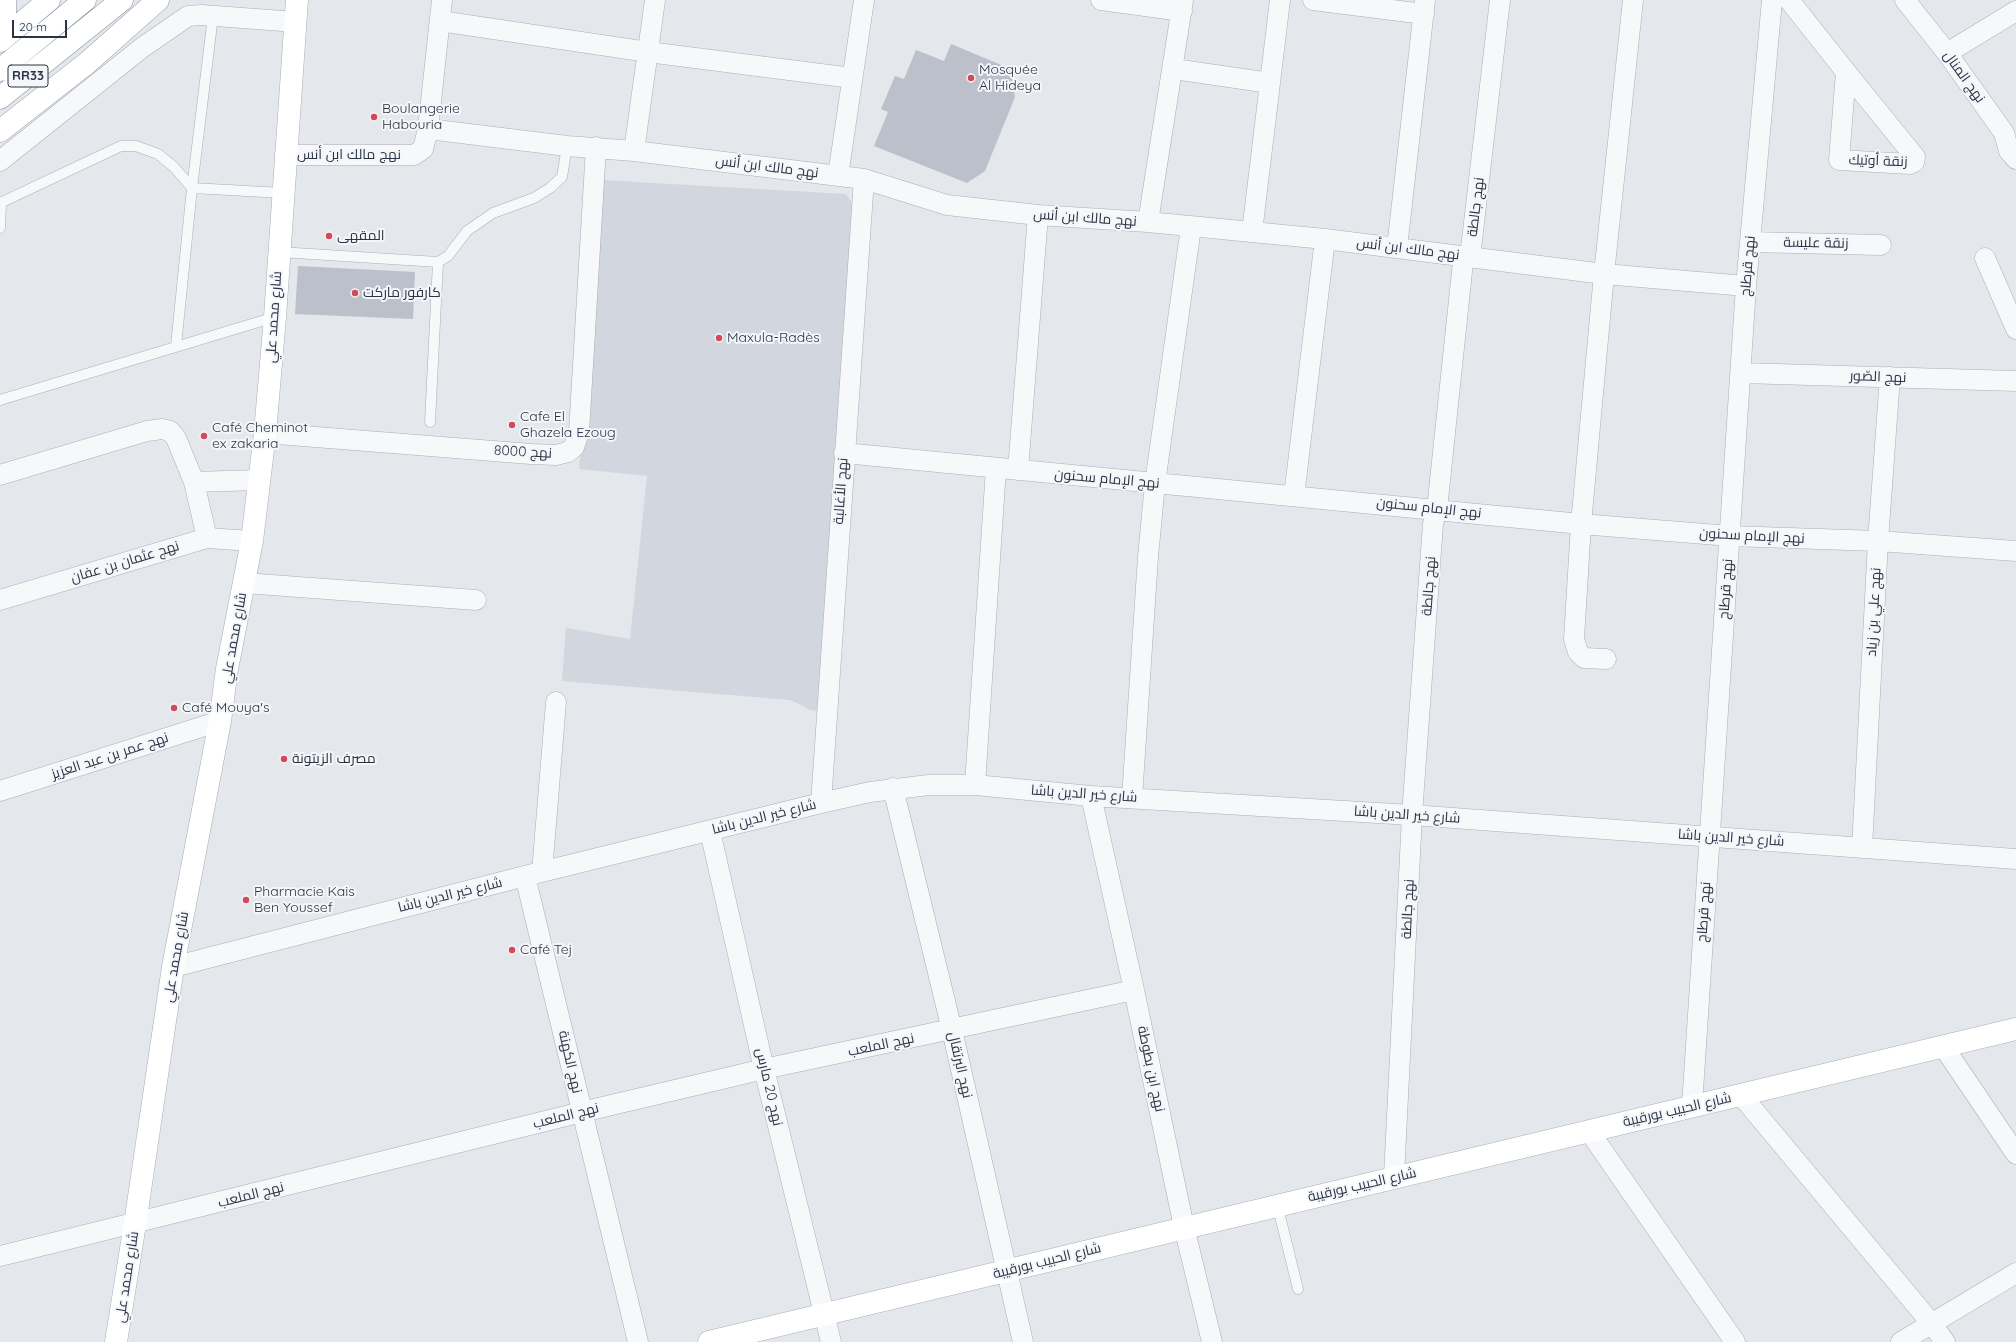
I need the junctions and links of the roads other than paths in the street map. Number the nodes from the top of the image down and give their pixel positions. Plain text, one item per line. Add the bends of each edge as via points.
1 (5, 0) edge
2 (49, 0) edge
3 (85, 0) edge
4 (122, 0) edge
5 (158, 0) edge
6 (297, 0) edge
7 (442, 0) edge
8 (655, 0) edge
9 (864, 0) edge
10 (1101, 0) edge
11 (1280, 0) edge
12 (1313, 0) edge
13 (1500, 0) edge
14 (1633, 0) edge
15 (1772, 0) edge
16 (1789, 0) edge
17 (1905, 0) edge
18 (1183, 5) edge
19 (1425, 7) edge
20 (2016, 11) edge
21 (213, 16) junction
22 (440, 21) junction
23 (296, 22) junction
24 (2, 38) edge
25 (648, 52) junction
26 (1946, 53) junction
27 (1174, 69) junction
28 (0, 70) edge
29 (1846, 72) junction
30 (852, 78) junction
31 (1270, 83) junction
32 (0, 98) edge
33 (428, 129) junction
34 (2010, 129) edge
35 (0, 131) edge
36 (567, 146) junction
37 (596, 147) junction
38 (634, 151) junction
39 (285, 155) junction
40 (2016, 159) edge
41 (0, 161) edge
42 (838, 176) junction
43 (864, 179) junction
44 (192, 188) junction
45 (282, 193) junction
46 (0, 203) edge
47 (1038, 215) junction
48 (1148, 222) junction
49 (1191, 226) junction
50 (0, 228) edge
51 (1252, 232) junction
52 (1325, 239) junction
53 (1750, 242) junction
54 (1881, 245) dead end
55 (1397, 248) junction
56 (279, 252) junction
57 (1470, 257) junction
58 (1986, 258) dead end
59 (438, 262) junction
60 (1604, 274) junction
61 (1746, 286) junction
62 (275, 317) junction
63 (2016, 329) edge
64 (176, 346) junction
65 (1741, 373) junction
66 (1890, 377) junction
67 (2016, 381) edge
68 (0, 400) edge
69 (430, 422) dead end
70 (265, 433) junction
71 (844, 453) junction
72 (996, 468) junction
73 (1018, 470) junction
74 (0, 475) edge
75 (259, 480) junction
76 (194, 482) junction
77 (1155, 483) junction
78 (1294, 496) junction
79 (1437, 509) junction
80 (1581, 524) junction
81 (1730, 536) junction
82 (207, 538) junction
83 (252, 541) junction
84 (1878, 541) junction
85 (2016, 551) edge
86 (244, 583) junction
87 (0, 600) edge
88 (476, 600) dead end
89 (1606, 659) dead end
90 (556, 702) dead end
91 (220, 721) junction
92 (975, 785) junction
93 (893, 788) junction
94 (0, 791) edge
95 (1090, 796) junction
96 (1132, 798) junction
97 (821, 804) junction
98 (1412, 815) junction
99 (710, 831) junction
100 (1709, 836) junction
101 (1862, 848) junction
102 (2016, 859) edge
103 (534, 874) junction
104 (172, 967) junction
105 (1134, 990) junction
106 (2016, 1029) edge
107 (952, 1030) junction
108 (1943, 1046) junction
109 (764, 1069) junction
110 (1741, 1094) junction
111 (1692, 1106) junction
112 (582, 1112) junction
113 (1589, 1131) junction
114 (2016, 1154) edge
115 (1394, 1177) junction
116 (1277, 1204) junction
117 (135, 1224) junction
118 (1184, 1227) junction
119 (0, 1256) edge
120 (1008, 1271) junction
121 (2016, 1273) edge
122 (1298, 1289) dead end
123 (824, 1313) junction
124 (1932, 1324) junction
125 (116, 1342) edge
126 (638, 1342) edge
127 (709, 1342) edge
128 (831, 1342) edge
129 (1023, 1342) edge
130 (1212, 1342) edge
131 (1735, 1342) edge
132 (1901, 1342) edge
133 (1945, 1342) edge

1 - 24 main road
2 - 24 main road
3 - 28 main road, RR33
4 - 32 main road, RR33
5 - 35 main road via 87,63
6 - 23 main road, شارع محمد علي
7 - 22 street
8 - 25 street
9 - 30 street
10 - 18 street
11 - 31 street
12 - 19 street
13 - 57 street, نهج جالطة
14 - 60 street
15 - 53 street, نهج قرطاج
16 - 29 street, زنقة أوتيك
17 - 26 street, نهج المنال
18 - 27 street
19 - 55 street
20 - 26 street
21 - 23 street
21 - 41 street via 188,16 170,28
21 - 44 lane
22 - 25 street
22 - 33 street
23 - 39 main road, شارع محمد علي
25 - 30 street
25 - 38 street
26 - 34 street, نهج المنال
27 - 31 street
27 - 48 street
29 - 29 street, زنقة أوتيك via 1915,157 1914,162 1910,164 1839,160
30 - 42 street
31 - 51 street
33 - 36 street, نهج مالك ابن أنس
33 - 39 street, نهج مالك ابن أنس via 423,150 414,155
34 - 40 street, نهج المنال via 2010,151
36 - 37 street, نهج مالك ابن أنس
36 - 59 lane via 562,177 550,188 534,198 493,212 467,231 448,256
37 - 38 street, نهج مالك ابن أنس
37 - 70 street, نهج 8000 via 579,432 574,447 568,452 556,455 531,454
38 - 42 street, نهج مالك ابن أنس
39 - 45 main road, شارع محمد علي
42 - 43 street, نهج مالك ابن أنس
43 - 47 street, نهج مالك ابن أنس via 947,205
43 - 71 street, نهج الأغالبة
44 - 45 lane
44 - 46 lane via 174,167 158,154 136,146 121,146
44 - 64 lane
45 - 56 main road, شارع محمد علي
46 - 50 lane
47 - 48 street, نهج مالك ابن أنس
47 - 73 street
48 - 49 street, نهج مالك ابن أنس
49 - 51 street, نهج مالك ابن أنس
49 - 77 street
51 - 52 street, نهج مالك ابن أنس
52 - 55 street, نهج مالك ابن أنس
52 - 78 street
53 - 54 street, زنقة عليسة
53 - 61 street, نهج قرطاج
55 - 57 street, نهج مالك ابن أنس
56 - 59 lane
56 - 62 main road, شارع محمد علي
57 - 60 street, نهج مالك ابن أنس
57 - 79 street, نهج جالطة via 1463,262
58 - 63 street
59 - 69 lane
60 - 61 street, نهج مالك ابن أنس
60 - 80 street
61 - 65 street, نهج قرطاج
62 - 64 lane
62 - 70 main road, شارع محمد علي
64 - 68 lane
65 - 66 street, نهج الصّور
65 - 81 street, نهج قرطاج
66 - 67 street, نهج الصّور
66 - 84 street, نهج علي بن زياد
70 - 75 main road, شارع محمد علي
71 - 72 street, نهج الإمام سحنون
71 - 97 street, نهج الأغالبة
72 - 73 street, نهج الإمام سحنون
72 - 92 street
73 - 77 street, نهج الإمام سحنون
74 - 76 street via 147,431 162,429 170,431 176,438
75 - 76 street
75 - 83 main road, شارع محمد علي
76 - 82 street
77 - 78 street, نهج الإمام سحنون
77 - 96 street
78 - 79 street, نهج الإمام سحنون
79 - 80 street, نهج الإمام سحنون
79 - 98 street, نهج جالطة via 1433,524
80 - 81 street, نهج الإمام سحنون
80 - 89 street via 1575,646 1584,658
81 - 84 street, نهج الإمام سحنون
81 - 100 street, نهج قرطاج
82 - 83 street, نهج عثمان بن عفان
82 - 87 street, نهج عثمان بن عفان
83 - 86 main road, شارع محمد علي
84 - 85 street, نهج الإمام سحنون
84 - 101 street, نهج علي بن زياد
86 - 88 street
86 - 91 main road, شارع محمد علي via 227,669
90 - 103 street, نهج الكهنة
91 - 94 street, نهج عمر بن عبد العزيز
91 - 104 main road, شارع محمد علي
92 - 93 street, شارع خير الدين باشا
92 - 95 street, شارع خير الدين باشا
93 - 97 street, شارع خير الدين باشا
93 - 107 street, نهج البرتقال
95 - 96 street, شارع خير الدين باشا
95 - 105 street, نهج ابن بطوطة
96 - 98 street, شارع خير الدين باشا
97 - 99 street, شارع خير الدين باشا
98 - 100 street, شارع خير الدين باشا
98 - 115 street, نهج جالطة
99 - 103 street, شارع خير الدين باشا
99 - 109 street, نهج 20 مارس
100 - 101 street, شارع خير الدين باشا
100 - 111 street, نهج قرطاج
101 - 102 street, شارع خير الدين باشا
103 - 104 street, شارع خير الدين باشا
103 - 112 street, نهج الكهنة
104 - 117 main road, شارع محمد علي
105 - 107 street, نهج الملعب
105 - 118 street, نهج ابن بطوطة
106 - 108 main road, شارع الحبيب بورقيبة
107 - 109 street, نهج الملعب
107 - 120 street, نهج البرتقال
108 - 110 main road, شارع الحبيب بورقيبة
108 - 114 street
109 - 112 street, نهج الملعب
109 - 123 street, نهج 20 مارس
110 - 111 main road, شارع الحبيب بورقيبة
110 - 124 street
111 - 113 main road, شارع الحبيب بورقيبة
112 - 117 street, نهج الملعب
112 - 126 street, نهج الكهنة
113 - 115 main road, شارع الحبيب بورقيبة
113 - 131 street
115 - 116 main road, شارع الحبيب بورقيبة
116 - 118 main road, شارع الحبيب بورقيبة
116 - 122 lane
117 - 119 street, نهج الملعب
117 - 125 main road, شارع محمد علي
118 - 120 main road, شارع الحبيب بورقيبة
118 - 130 street, نهج ابن بطوطة
120 - 123 main road, شارع الحبيب بورقيبة
120 - 129 street, نهج البرتقال
121 - 124 street
123 - 127 main road, شارع الحبيب بورقيبة
123 - 128 street, نهج 20 مارس
124 - 132 street
124 - 133 street

